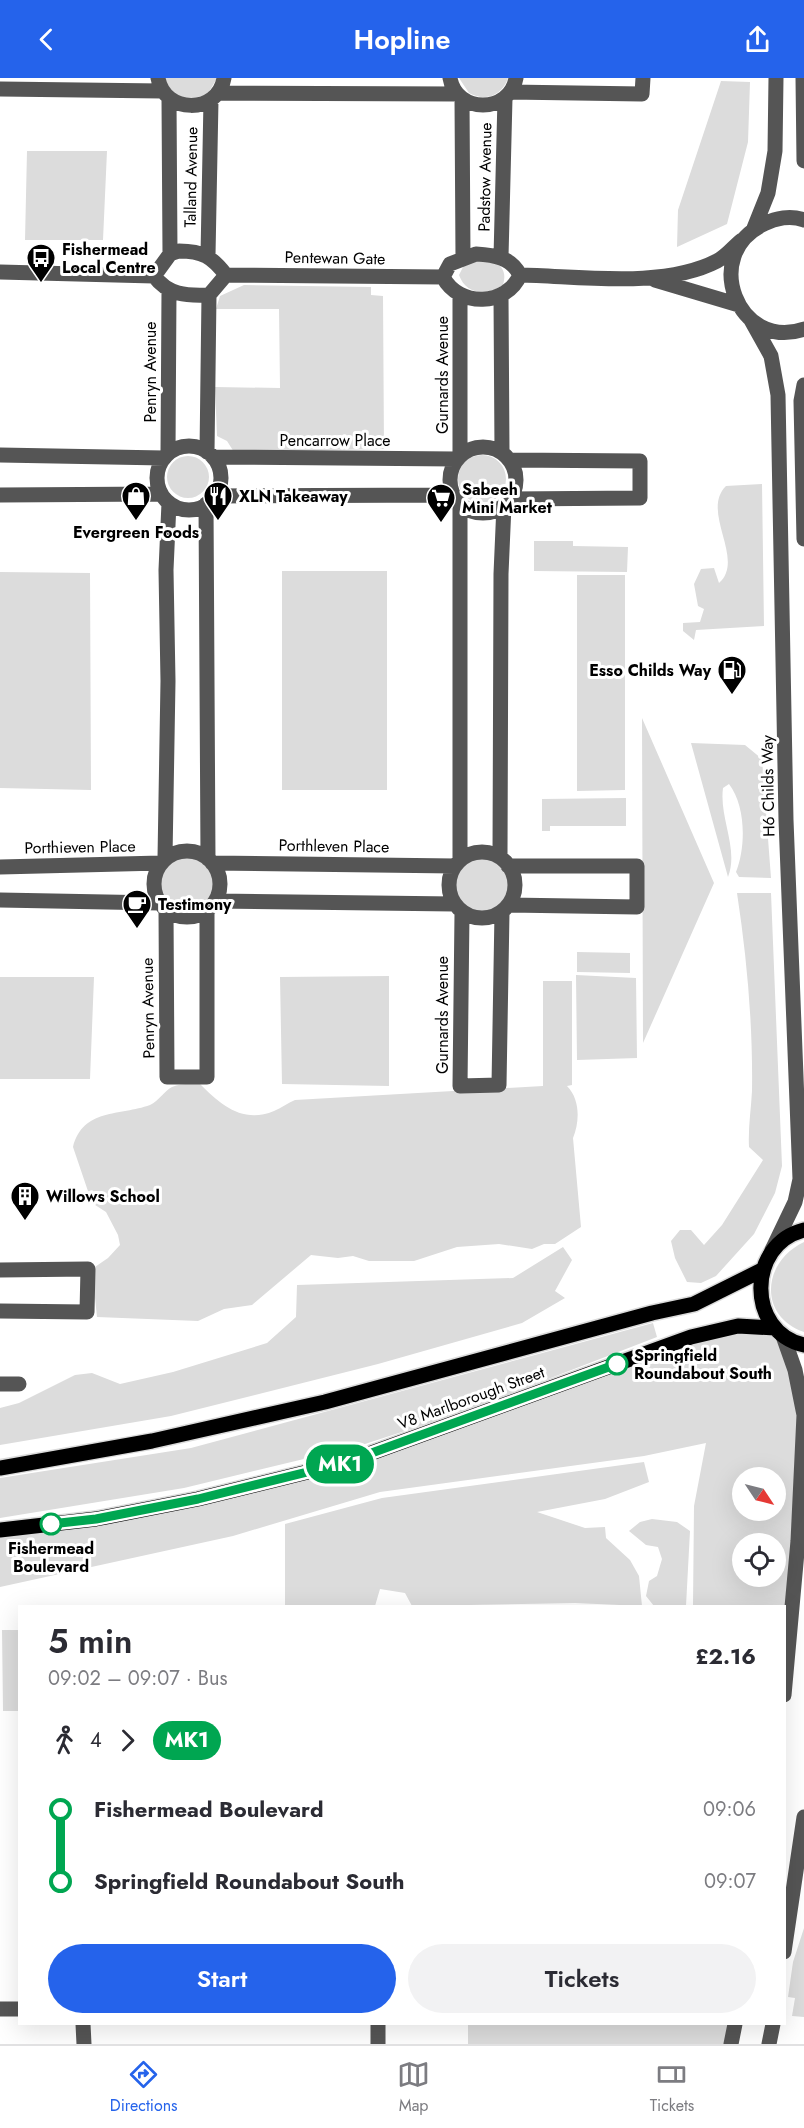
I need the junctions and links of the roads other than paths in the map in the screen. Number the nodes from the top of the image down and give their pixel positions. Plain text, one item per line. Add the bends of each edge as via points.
1 (450, 78) edge
2 (643, 78) edge
3 (776, 78) edge
4 (803, 78) edge
5 (0, 89) edge
6 (510, 89) edge
7 (163, 90) edge
8 (218, 90) edge
9 (459, 96) junction
10 (804, 161) edge
11 (804, 220) edge
12 (754, 228) junction
13 (742, 240) junction
14 (170, 254) junction
15 (208, 255) junction
16 (463, 257) junction
17 (501, 257) junction
18 (0, 272) edge
19 (226, 275) junction
20 (520, 275) junction
21 (154, 276) junction
22 (443, 277) junction
23 (649, 278) junction
24 (169, 290) junction
25 (460, 294) junction
26 (209, 295) junction
27 (501, 296) junction
28 (739, 305) junction
29 (751, 320) junction
30 (804, 329) edge
31 (804, 385) edge
32 (210, 454) junction
33 (0, 455) edge
34 (166, 456) junction
35 (506, 456) junction
36 (458, 457) junction
37 (0, 495) edge
38 (165, 499) junction
39 (211, 500) junction
40 (457, 500) junction
41 (507, 502) junction
42 (804, 539) edge
43 (163, 861) junction
44 (210, 861) junction
45 (504, 861) junction
46 (457, 863) junction
47 (0, 867) edge
48 (0, 900) edge
49 (211, 905) junction
50 (162, 907) junction
51 (458, 908) junction
52 (505, 909) junction
53 (804, 1230) edge
54 (771, 1251) junction
55 (0, 1270) edge
56 (762, 1270) junction
57 (0, 1311) edge
58 (779, 1332) junction
59 (804, 1345) edge
60 (0, 1384) edge
61 (19, 1384) dead end
62 (804, 1414) edge
63 (803, 1447) edge
64 (0, 1468) edge
65 (0, 1530) edge
66 (786, 1669) edge
67 (804, 1817) edge
68 (786, 1938) edge
69 (0, 2009) edge
70 (18, 2009) edge
71 (83, 2025) edge
72 (378, 2025) edge
73 (735, 2025) edge
74 (773, 2025) edge
75 (84, 2044) edge
76 (378, 2044) edge
77 (730, 2044) edge
78 (769, 2044) edge

1 - 9 street
2 - 6 street via 642,94
3 - 12 street via 775,151 768,193
4 - 10 street
5 - 7 street
6 - 9 street via 497,103 479,106
6 - 17 street, Padstow Avenue
7 - 8 street via 190,107
7 - 14 street, Talland Avenue
8 - 9 street
8 - 15 street, Talland Avenue
9 - 16 street, Padstow Avenue
11 - 12 street via 775,218
12 - 13 street
13 - 23 street via 720,259 699,269
13 - 28 street via 733,257 730,279
14 - 15 street via 197,251
14 - 21 street
15 - 19 street
16 - 17 street
16 - 22 street via 450,264
17 - 20 street via 516,267
18 - 21 street
19 - 22 street, Pentewan Gate
19 - 26 street
20 - 23 street
20 - 27 street via 510,291
21 - 24 street
22 - 25 street
23 - 28 street
24 - 26 street via 185,296
24 - 34 street, Penryn Avenue
25 - 27 street via 475,299
25 - 36 street, Gurnards Avenue
26 - 32 street
27 - 35 street
28 - 29 street, H6 Childs Way
29 - 30 street via 770,330 793,333
29 - 54 street, H6 Childs Way via 771,356 778,395 786,820 800,1179 795,1202
31 - 42 street
32 - 34 street via 187,446
32 - 36 street, Pencarrow Place
32 - 39 street via 220,476
33 - 34 street
34 - 38 street via 157,476
35 - 36 street via 481,446
35 - 41 street via 516,480
35 - 41 street via 640,461 640,498
36 - 40 street via 449,477
37 - 38 street
38 - 39 street via 188,510
38 - 43 street via 168,692
39 - 40 street
39 - 44 street
40 - 41 street via 477,513 487,513
40 - 46 street
41 - 45 street via 501,574
43 - 44 street via 187,851
43 - 47 street, Porthieven Place
43 - 50 street via 153,883
44 - 46 street, Porthleven Place
44 - 49 street via 220,881
45 - 46 street via 478,852
45 - 52 street via 515,885
45 - 52 street via 638,866 637,907
46 - 51 street via 448,885
48 - 50 street
49 - 50 street via 187,918
49 - 50 street, Penryn Avenue via 207,1077 167,1077
49 - 51 street
51 - 52 street via 482,919
51 - 52 street, Gurnards Avenue via 460,1086 499,1085
53 - 54 main road via 784,1239
54 - 56 main road
55 - 57 street via 88,1269 87,1312
56 - 58 main road via 759,1291 764,1311
56 - 64 main road, V8 Marlborough Street via 694,1304 325,1402 152,1441
58 - 59 main road
58 - 62 street via 795,1371
58 - 65 main road, V8 Marlborough Street via 738,1326 691,1337 344,1463 96,1519
60 - 61 street
62 - 63 street
63 - 66 street
67 - 68 street
69 - 70 street
71 - 75 street
72 - 76 street
73 - 77 street
74 - 78 street

